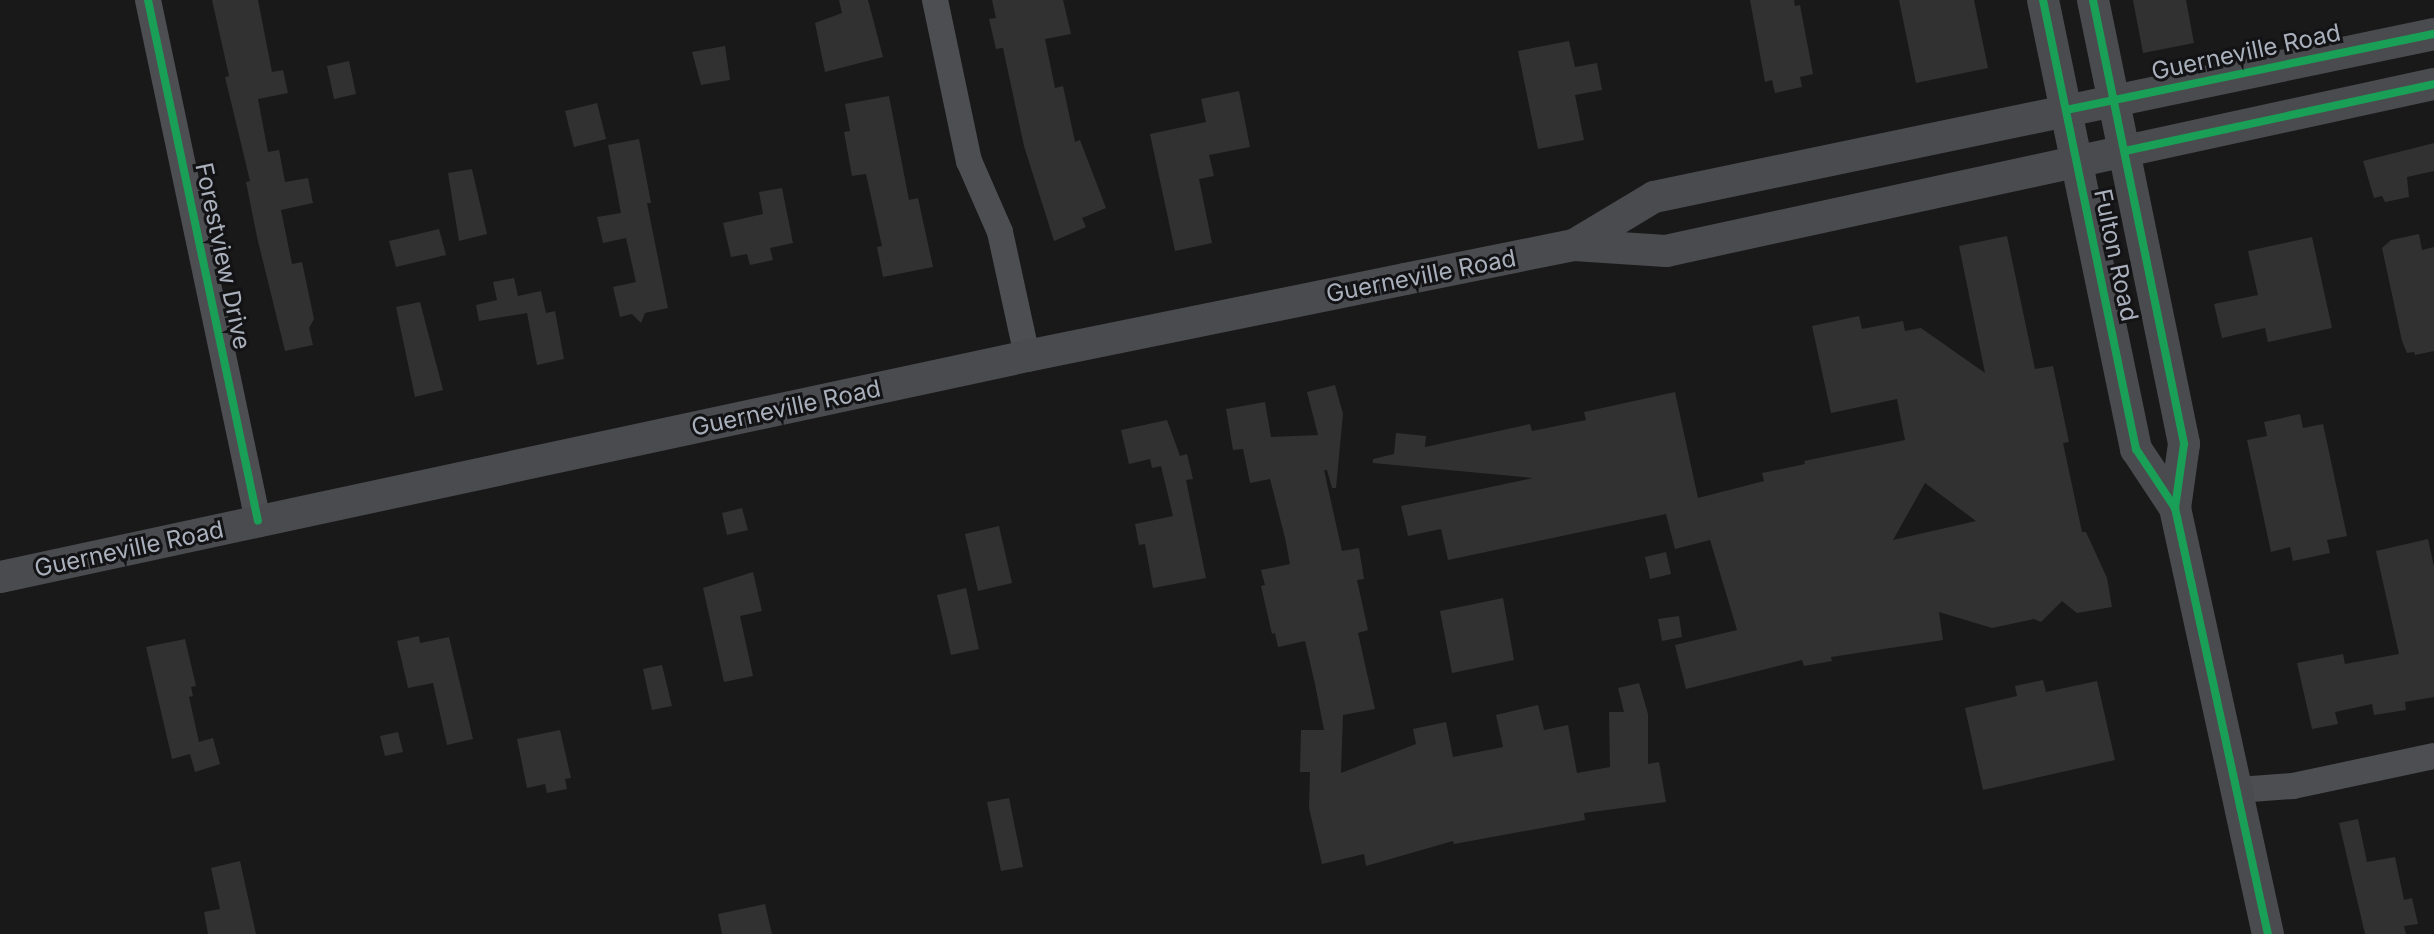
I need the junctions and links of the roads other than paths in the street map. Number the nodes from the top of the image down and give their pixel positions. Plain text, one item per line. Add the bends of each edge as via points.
1 (148, 0) edge
2 (935, 0) edge
3 (2043, 0) edge
4 (2093, 0) edge
5 (2434, 34) edge
6 (2434, 84) edge
7 (2114, 100) junction
8 (2066, 110) junction
9 (2125, 151) junction
10 (2076, 161) junction
11 (1574, 245) junction
12 (1027, 356) junction
13 (2175, 508) junction
14 (258, 521) junction
15 (0, 577) edge
16 (2434, 756) edge
17 (2238, 790) junction
18 (2268, 934) edge

1 - 14 street, Forestview Drive
2 - 12 street via 969,161 1000,232
3 - 8 main road, Fulton Road
4 - 7 main road, Fulton Road
5 - 7 main road, Guerneville Road
6 - 9 main road, Guerneville Road
7 - 8 main road, Guerneville Road
7 - 9 main road, Fulton Road
8 - 10 main road, Fulton Road
8 - 11 main road, Guerneville Road via 1654,197
9 - 10 main road, Guerneville Road
9 - 13 main road, Fulton Road via 2184,444
10 - 11 main road, Guerneville Road via 1666,251
10 - 13 main road, Fulton Road via 2136,449
11 - 12 main road, Guerneville Road
12 - 14 main road, Guerneville Road
13 - 17 main road, Fulton Road
14 - 15 main road, Guerneville Road
16 - 17 street via 2293,786
17 - 18 main road, Fulton Road

